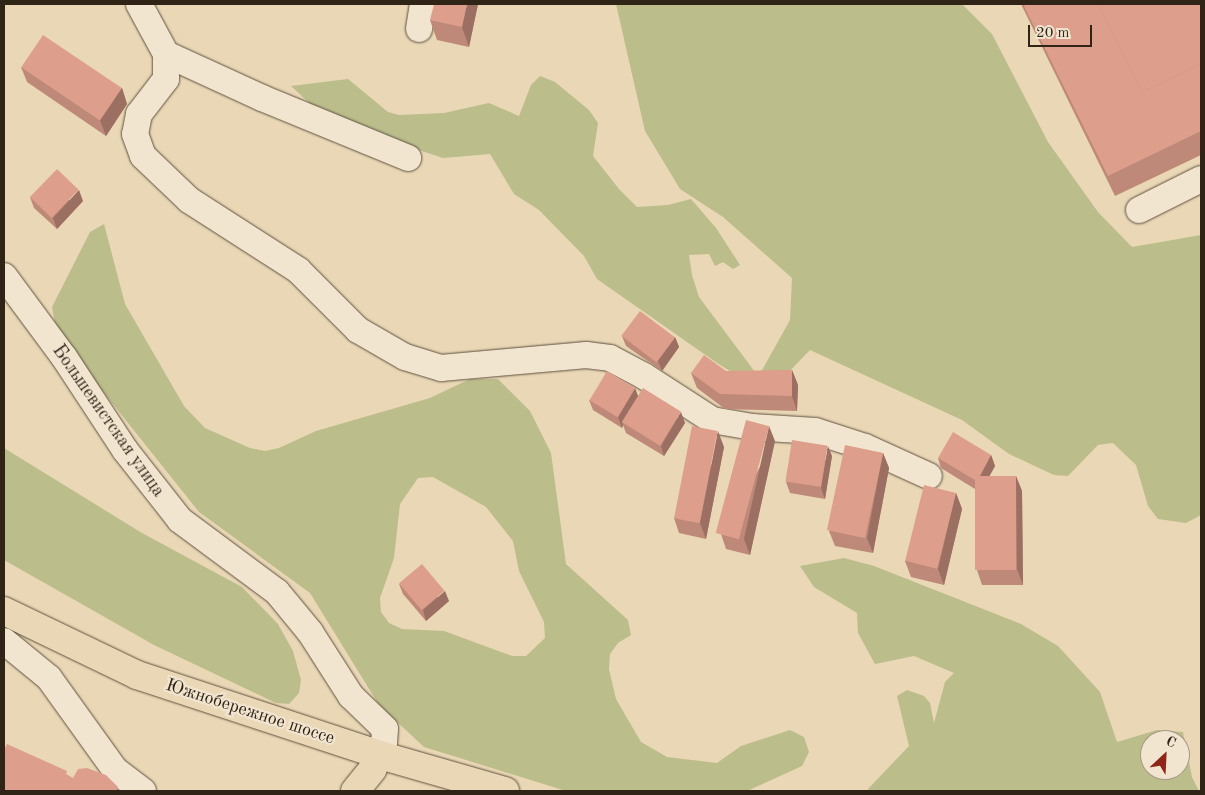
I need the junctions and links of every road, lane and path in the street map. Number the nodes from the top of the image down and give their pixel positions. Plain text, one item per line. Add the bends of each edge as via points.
1 (139, 4) edge
2 (423, 4) edge
3 (419, 29) dead end
4 (166, 54) junction
5 (408, 158) dead end
6 (1201, 179) edge
7 (1139, 210) dead end
8 (4, 276) edge
9 (929, 476) dead end
10 (4, 611) edge
11 (4, 627) edge
12 (4, 640) edge
13 (380, 751) junction
14 (143, 791) edge
15 (355, 791) edge
16 (450, 791) edge
17 (505, 791) edge

1 - 4 street
2 - 3 street
4 - 5 street via 262,98
4 - 9 street via 166,79 139,114 135,134 143,156 189,200 298,270 358,330 405,357 441,368 586,355 610,358 712,420 752,427 815,431 866,447
6 - 7 street
8 - 13 street, Большевистская улица via 64,357 125,450 180,520 277,592 310,632 351,696
10 - 13 main road, Южнобережное шоссе via 137,675
11 - 13 main road, Южнобережное шоссе via 111,678
12 - 14 street via 49,678 114,770
13 - 15 main road
13 - 16 main road, Южнобережное шоссе
13 - 17 main road, Южнобережное шоссе

